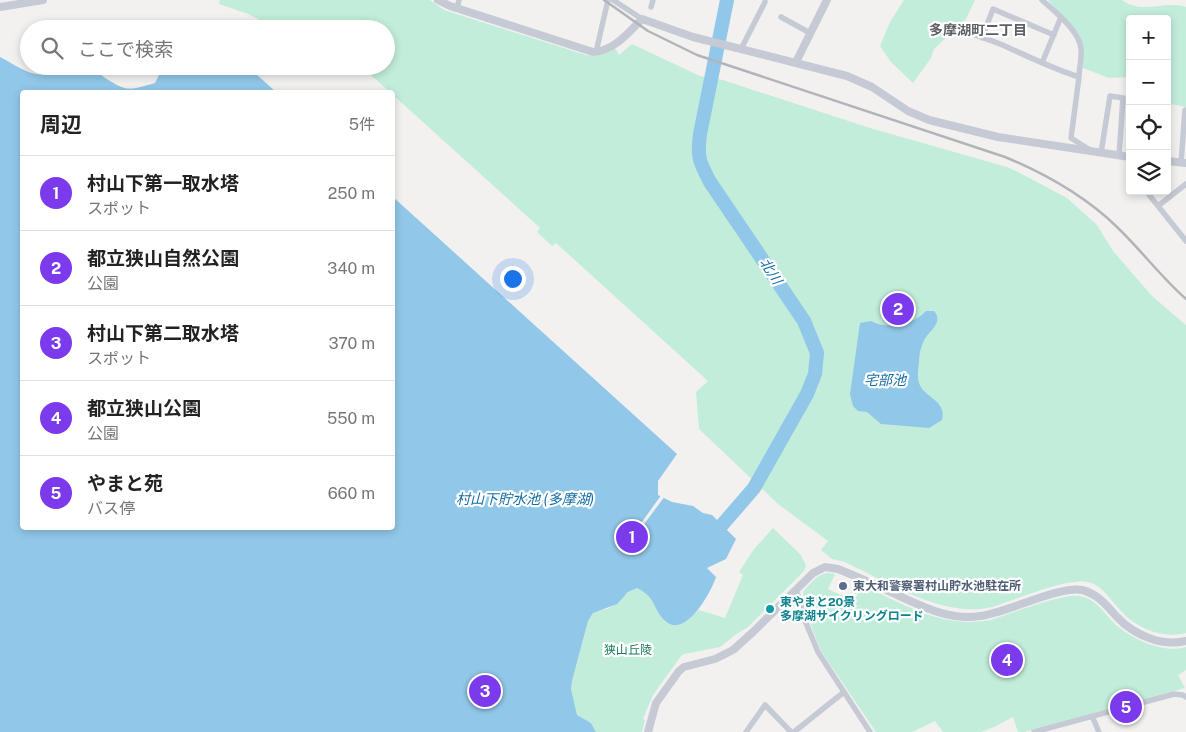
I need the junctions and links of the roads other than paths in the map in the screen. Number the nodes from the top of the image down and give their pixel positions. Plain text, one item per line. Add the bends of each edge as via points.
1 (43, 0) edge
2 (438, 0) edge
3 (459, 0) edge
4 (608, 0) edge
5 (614, 0) edge
6 (653, 0) edge
7 (827, 0) edge
8 (1042, 0) edge
9 (766, 2) dead end
10 (651, 7) dead end
11 (0, 8) edge
12 (456, 8) junction
13 (781, 17) dead end
14 (1061, 17) junction
15 (642, 19) junction
16 (960, 28) dead end
17 (810, 32) junction
18 (1054, 35) junction
19 (982, 38) junction
20 (741, 49) junction
21 (596, 52) junction
22 (796, 62) junction
23 (1042, 64) junction
24 (1078, 77) junction
25 (1185, 110) edge
26 (1090, 152) junction
27 (1101, 153) junction
28 (1119, 156) junction
29 (1126, 157) edge
30 (1183, 163) edge
31 (1186, 184) edge
32 (1149, 195) edge
33 (1158, 206) junction
34 (1186, 241) edge
35 (795, 590) junction
36 (1186, 641) edge
37 (844, 692) junction
38 (1186, 697) edge
39 (1092, 716) junction
40 (648, 732) edge
41 (746, 732) edge
42 (792, 732) edge
43 (870, 732) edge
44 (1034, 732) edge
45 (1099, 732) edge

1 - 11 street
2 - 12 street
3 - 12 street
4 - 21 street
5 - 15 street
6 - 10 street
7 - 17 street
8 - 14 street
9 - 20 street via 756,13
12 - 21 street
13 - 17 street
14 - 18 street
14 - 24 street via 1081,48
15 - 20 street
15 - 21 street via 612,46
16 - 19 street
17 - 22 street
18 - 19 street via 993,9
18 - 23 street
19 - 23 street
20 - 22 street
22 - 26 street via 861,81 908,111 929,120 998,137
23 - 24 street
24 - 26 street via 1071,138
25 - 30 street
26 - 27 street
27 - 28 street
27 - 28 street via 1110,96 1123,98
28 - 29 street
31 - 33 street
32 - 33 street
33 - 34 street
35 - 36 street via 817,570 830,566 936,612 969,617 996,613 1064,591 1080,590 1095,595 1123,623 1145,636 1167,643
35 - 37 street via 818,652
35 - 40 street via 733,650 679,671 659,698
37 - 42 street
37 - 43 street
38 - 39 street via 1174,694
39 - 44 street
39 - 45 street
41 - 42 street via 765,705

